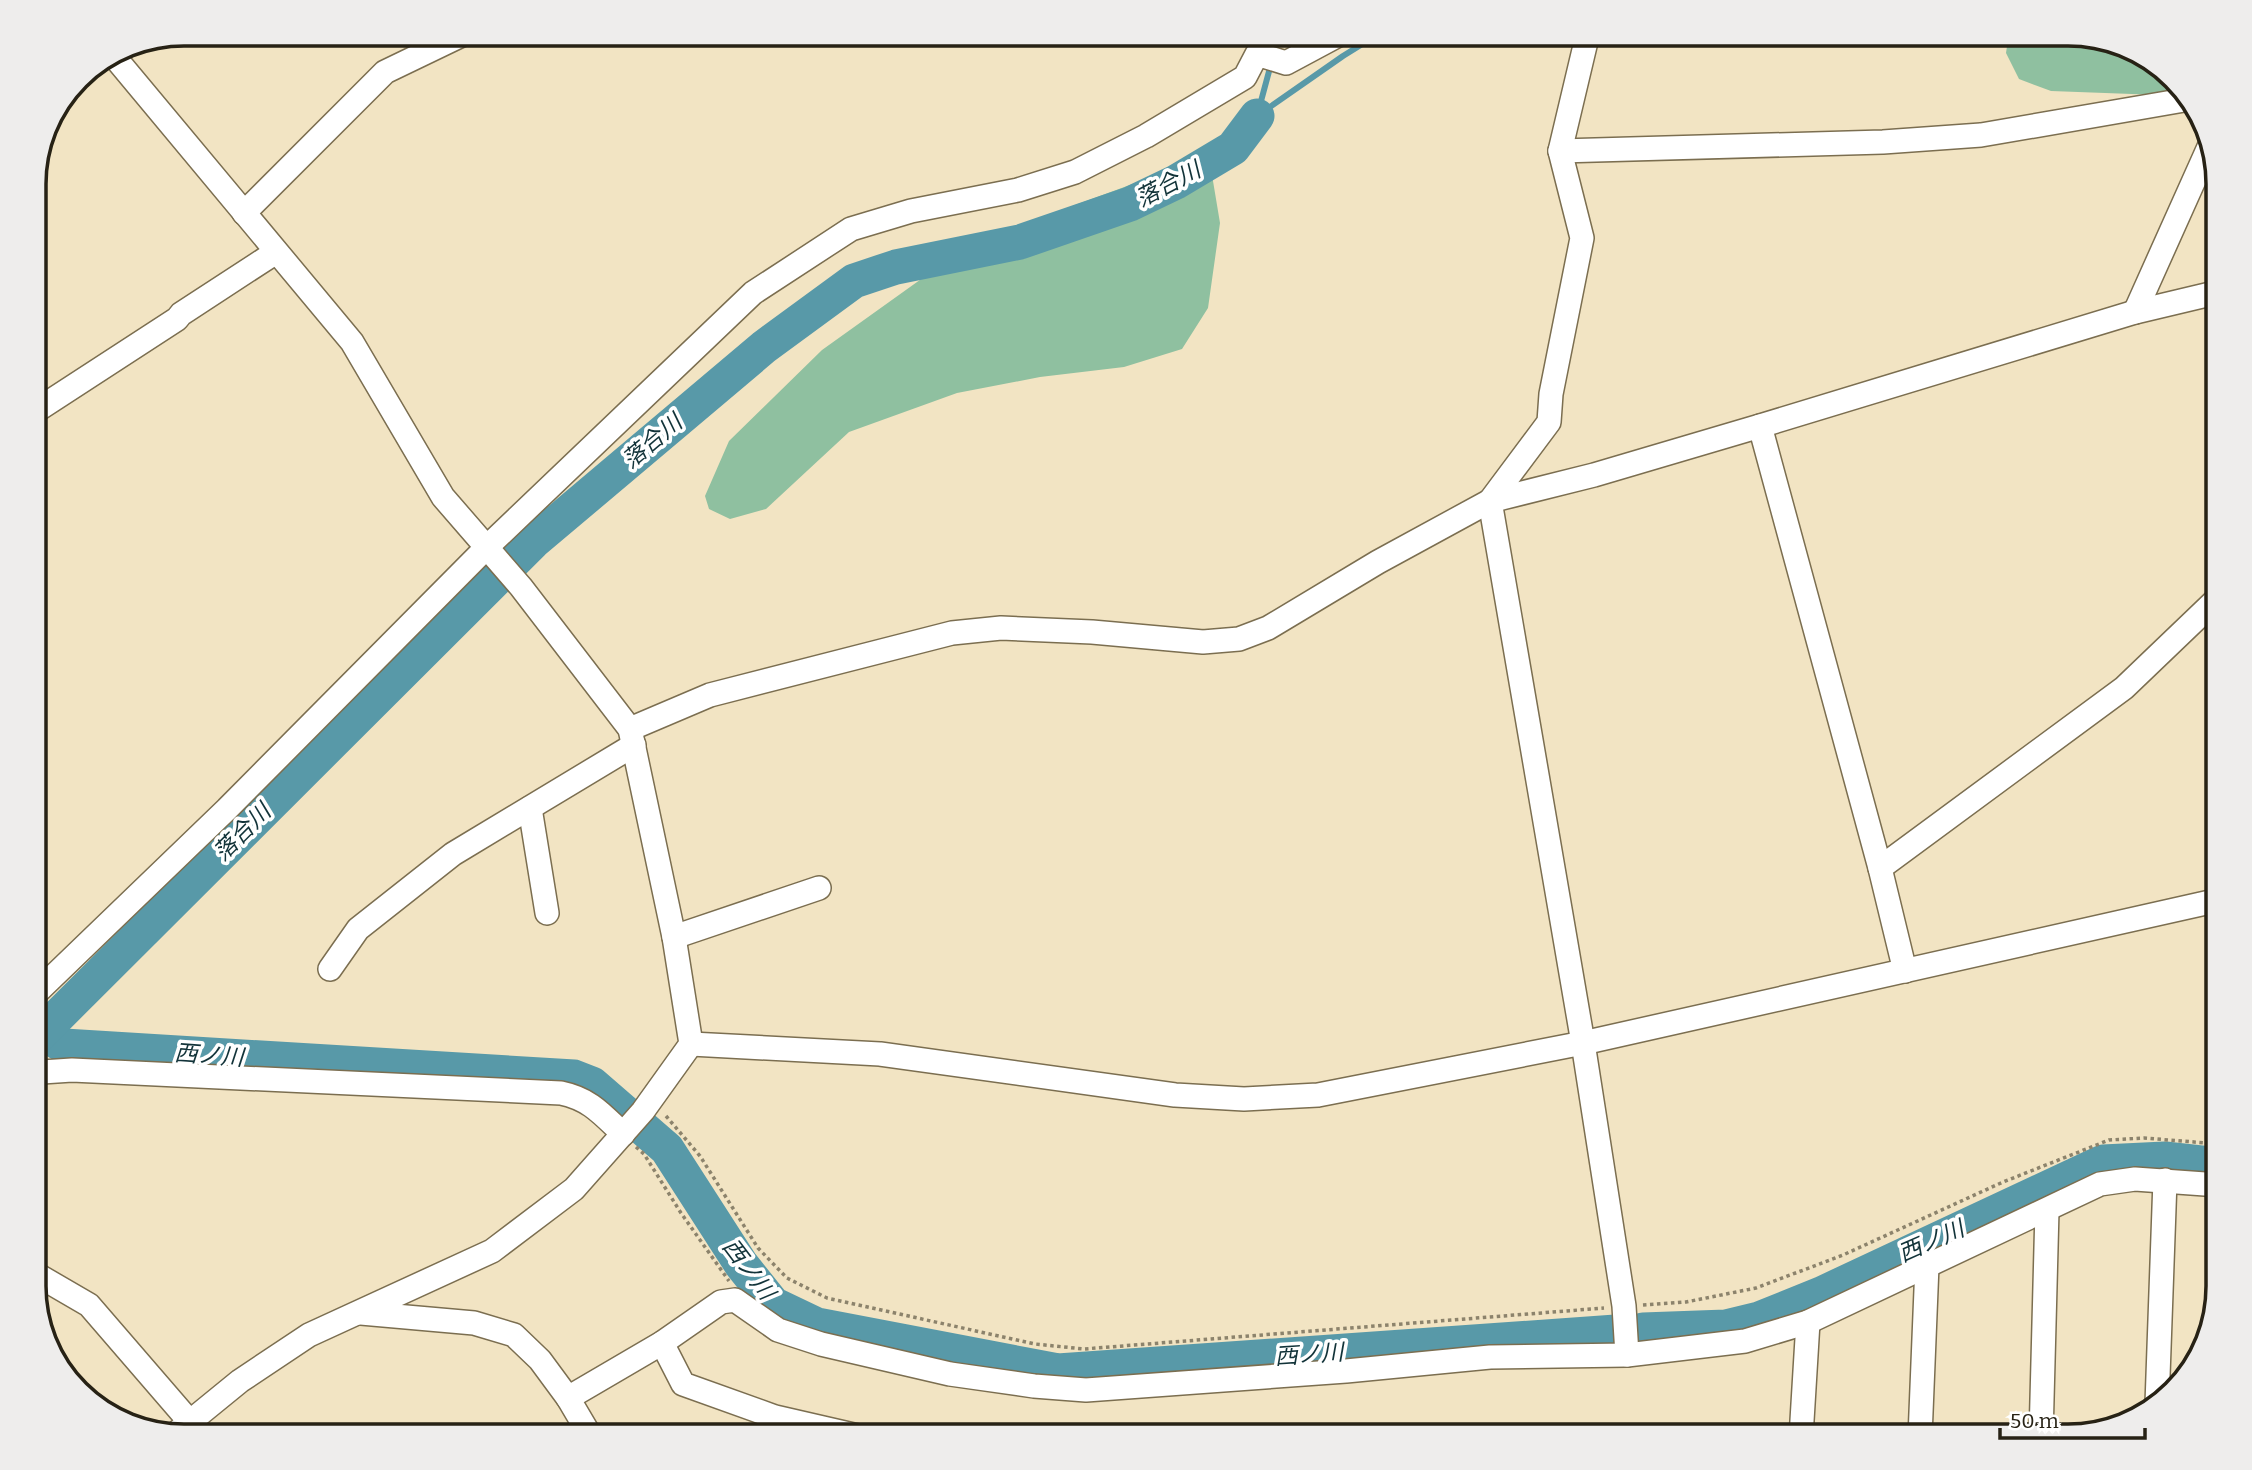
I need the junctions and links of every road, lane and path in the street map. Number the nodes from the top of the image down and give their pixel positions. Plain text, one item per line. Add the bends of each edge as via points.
1 (439, 46) edge
2 (1310, 46) edge
3 (1585, 46) edge
4 (119, 62) edge
5 (2179, 101) edge
6 (1560, 151) junction
7 (2204, 158) edge
8 (244, 214) junction
9 (276, 252) junction
10 (2206, 295) edge
11 (2135, 312) junction
12 (46, 404) edge
13 (1760, 426) junction
14 (1490, 501) junction
15 (488, 551) junction
16 (2206, 609) edge
17 (632, 737) junction
18 (530, 808) junction
19 (1880, 868) junction
20 (819, 888) dead end
21 (2206, 903) edge
22 (547, 914) dead end
23 (674, 937) junction
24 (330, 969) dead end
25 (1905, 971) junction
26 (46, 983) edge
27 (1583, 1043) junction
28 (691, 1044) junction
29 (46, 1072) edge
30 (637, 1117) junction
31 (2206, 1143) edge
32 (2165, 1180) junction
33 (2206, 1184) edge
34 (2047, 1210) junction
35 (1927, 1265) junction
36 (46, 1280) edge
37 (735, 1300) junction
38 (1624, 1306) junction
39 (358, 1313) junction
40 (1808, 1322) junction
41 (662, 1343) junction
42 (1627, 1355) junction
43 (2157, 1392) edge
44 (568, 1398) junction
45 (180, 1424) edge
46 (188, 1424) edge
47 (584, 1424) edge
48 (769, 1424) edge
49 (1802, 1424) edge
50 (1921, 1424) edge
51 (2041, 1424) edge

1 - 8 street via 385,72
2 - 15 street via 1276,60 1257,54 1245,77 1075,172 851,229 753,293
3 - 6 street
4 - 8 street
5 - 6 street via 1969,136
6 - 14 street via 1582,238 1549,422
7 - 11 street
8 - 9 street
9 - 12 street
9 - 15 street via 352,342 443,497
10 - 11 street
11 - 13 street
13 - 14 street
13 - 19 street
14 - 17 street via 1268,628 1239,639 1203,642 1001,628 952,633 710,695
14 - 27 street
15 - 17 street
15 - 26 street
16 - 19 street via 2124,688
17 - 18 street
17 - 23 street
18 - 22 street
18 - 24 street via 453,854 358,929
19 - 25 street
20 - 23 street
21 - 25 street
23 - 28 street
25 - 27 street
27 - 28 street via 1318,1095 1244,1099 1175,1095 880,1054
27 - 38 street
28 - 30 street
29 - 30 street via 561,1093
30 - 37 path via 644,1154 727,1276
30 - 38 path via 700,1156 758,1248 787,1278 827,1298 1035,1344 1084,1349
30 - 39 street via 574,1189 492,1251
31 - 38 path via 2109,1140 1756,1288 1686,1302
32 - 33 street
32 - 34 street via 2100,1184
32 - 43 street
34 - 35 street
34 - 51 street
35 - 40 street
35 - 50 street
36 - 45 street via 89,1305
37 - 41 street via 721,1302
37 - 42 street via 778,1329 821,1344 950,1374 1086,1390 1490,1357
38 - 42 street
39 - 44 street via 474,1323 514,1335
39 - 46 street via 309,1335 240,1381
40 - 42 street via 1745,1341
40 - 49 street
41 - 44 street
41 - 48 street via 684,1384
44 - 47 street

